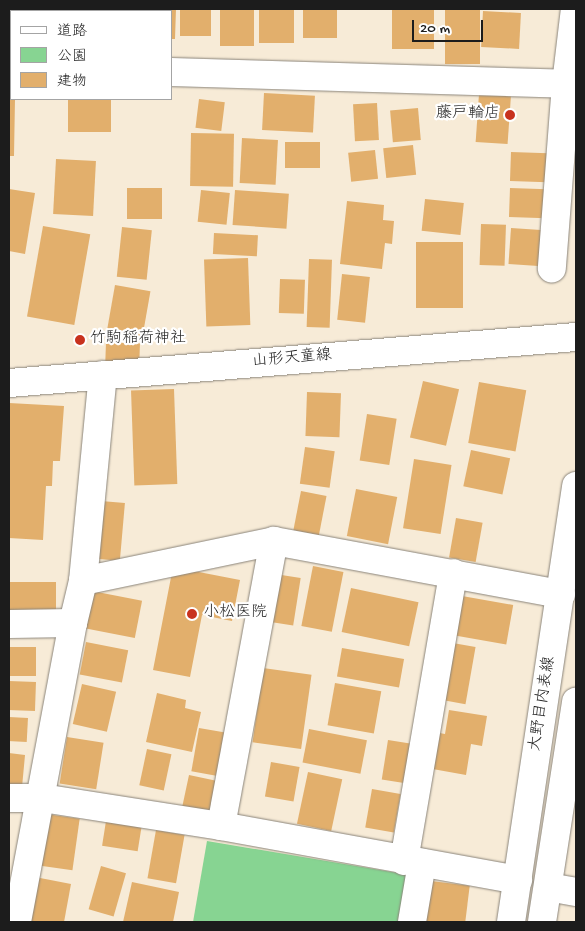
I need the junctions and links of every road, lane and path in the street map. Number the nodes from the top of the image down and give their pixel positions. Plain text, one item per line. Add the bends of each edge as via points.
1 (575, 9) edge
2 (172, 72) edge
3 (566, 84) junction
4 (569, 165) edge
5 (552, 268) dead end
6 (576, 337) edge
7 (103, 375) junction
8 (9, 383) edge
9 (576, 486) edge
10 (274, 541) junction
11 (453, 573) junction
12 (83, 581) junction
13 (561, 594) junction
14 (74, 623) junction
15 (9, 624) edge
16 (576, 702) edge
17 (9, 798) edge
18 (42, 798) junction
19 (221, 826) junction
20 (413, 862) junction
21 (518, 880) junction
22 (548, 888) junction
23 (576, 892) edge
24 (16, 922) edge
25 (412, 922) edge
26 (512, 922) edge
27 (542, 922) edge

1 - 3 main road
2 - 3 main road
3 - 4 main road
4 - 5 main road
6 - 7 main road, 山形天童線
7 - 8 main road, 山形天童線
7 - 12 main road
9 - 13 main road, 大野目内表線
10 - 11 main road
10 - 12 main road
10 - 19 main road
11 - 13 main road
11 - 20 main road
12 - 14 main road
13 - 21 main road, 大野目内表線
14 - 15 main road
14 - 18 main road
16 - 22 main road, 大野目内表線
17 - 18 main road
18 - 19 main road
18 - 24 main road
19 - 20 main road
20 - 21 main road
20 - 25 main road
21 - 26 main road, 大野目内表線
22 - 23 main road
22 - 27 main road, 大野目内表線

